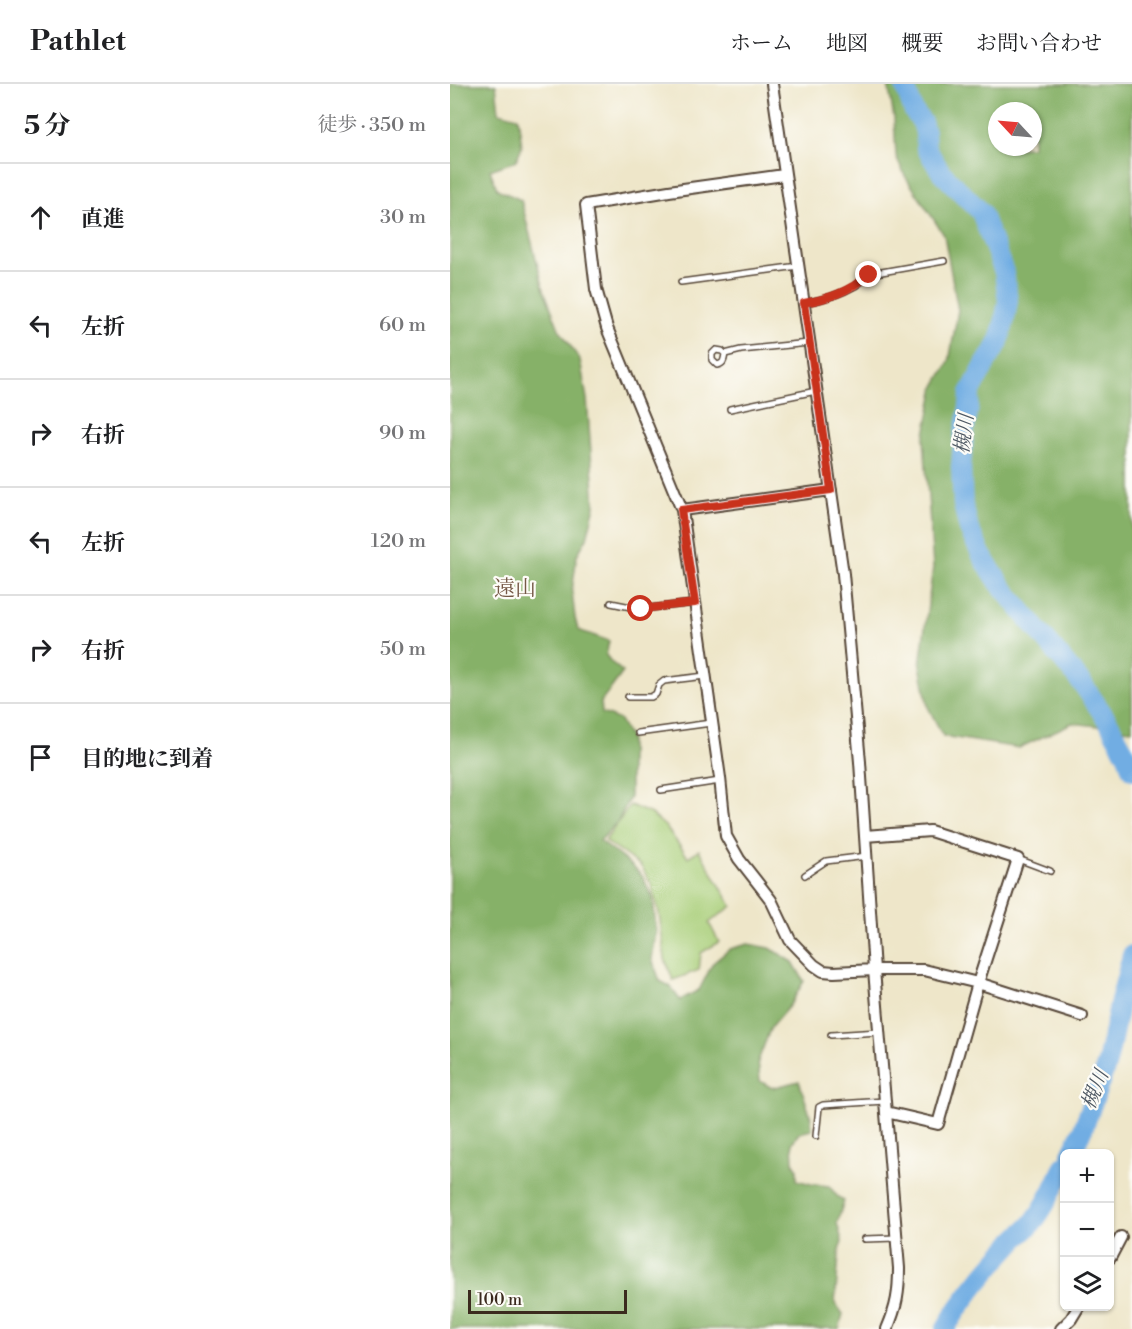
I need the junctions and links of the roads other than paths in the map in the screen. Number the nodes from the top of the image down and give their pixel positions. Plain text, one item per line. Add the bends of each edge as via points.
1 (772, 84) edge
2 (784, 175) junction
3 (944, 261) dead end
4 (798, 266) junction
5 (681, 282) dead end
6 (804, 303) junction
7 (809, 343) junction
8 (725, 354) dead end
9 (816, 391) junction
10 (730, 409) dead end
11 (831, 490) junction
12 (681, 510) junction
13 (611, 603) dead end
14 (695, 603) junction
15 (705, 676) junction
16 (628, 697) dead end
17 (711, 723) junction
18 (638, 733) dead end
19 (720, 781) junction
20 (661, 789) dead end
21 (865, 836) junction
22 (867, 856) junction
23 (1018, 859) junction
24 (1050, 871) dead end
25 (805, 875) dead end
26 (874, 970) junction
27 (978, 983) junction
28 (1082, 1016) dead end
29 (879, 1032) junction
30 (831, 1035) dead end
31 (886, 1107) junction
32 (816, 1136) dead end
33 (1121, 1237) dead end
34 (896, 1238) junction
35 (865, 1239) dead end
36 (1114, 1250) edge
37 (1076, 1311) edge
38 (888, 1329) edge
39 (1061, 1329) edge

1 - 2 street
2 - 4 street
2 - 12 street via 586,205 596,289 607,328
3 - 6 lane via 869,275 836,295
4 - 5 lane
4 - 6 street
6 - 7 street
7 - 8 lane
7 - 9 street
9 - 10 lane
9 - 11 street
11 - 12 street
11 - 21 street via 843,574
12 - 14 street
13 - 14 lane via 641,609
14 - 15 street
15 - 16 lane via 664,681 651,697
15 - 17 street
17 - 18 lane
17 - 19 street
19 - 20 lane
19 - 26 street via 726,836 771,900 790,940 823,971
21 - 22 street
21 - 23 street via 930,831
22 - 25 lane via 826,861
22 - 26 street
23 - 24 lane
23 - 27 street
26 - 27 street via 924,970
26 - 29 street
27 - 28 street
27 - 31 street via 938,1124
29 - 30 lane
29 - 31 street
31 - 32 lane via 823,1105 819,1107
31 - 34 street
33 - 36 street
34 - 35 lane
34 - 38 street via 899,1292
37 - 39 street

